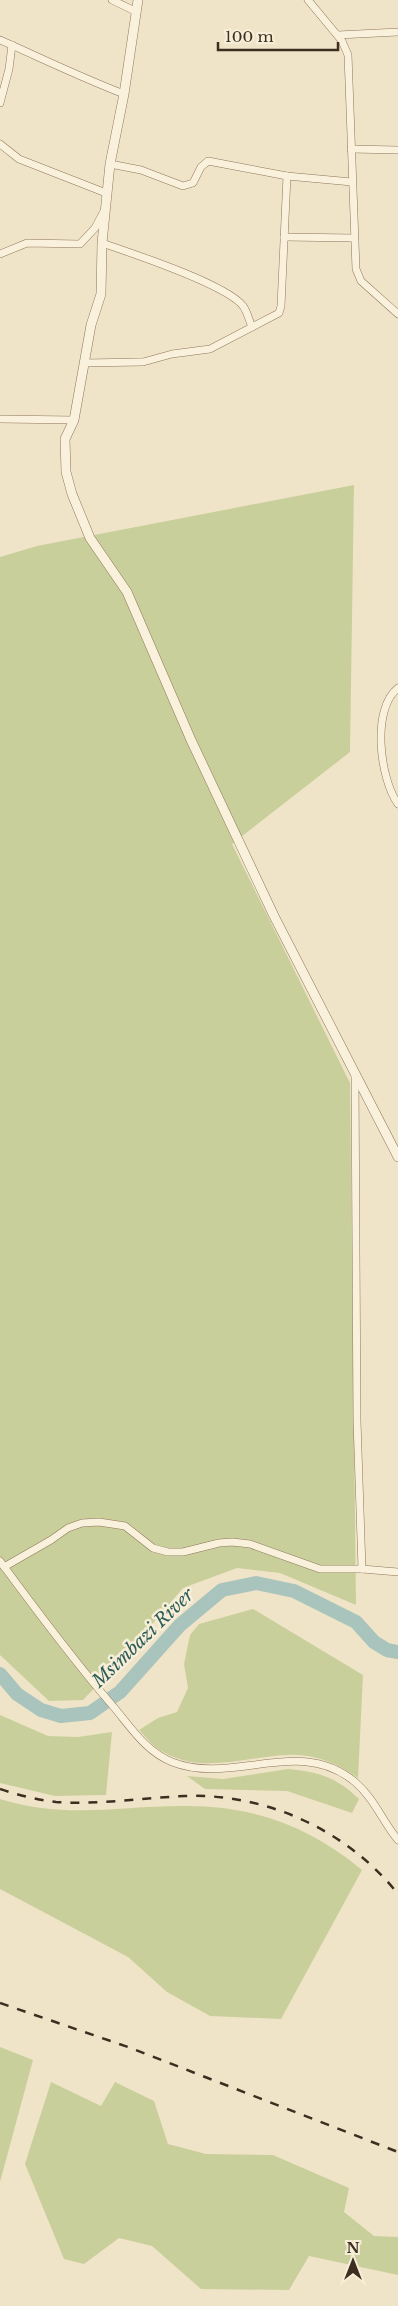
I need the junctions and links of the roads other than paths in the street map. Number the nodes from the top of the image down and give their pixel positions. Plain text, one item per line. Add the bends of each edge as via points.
1 (112, 0) edge
2 (138, 0) edge
3 (308, 0) edge
4 (135, 11) junction
5 (398, 32) edge
6 (338, 35) junction
7 (0, 40) edge
8 (12, 45) junction
9 (124, 94) junction
10 (0, 103) edge
11 (0, 144) edge
12 (351, 148) junction
13 (398, 150) edge
14 (110, 164) junction
15 (287, 176) junction
16 (352, 182) junction
17 (106, 192) junction
18 (104, 210) junction
19 (284, 237) junction
20 (354, 238) junction
21 (102, 243) junction
22 (0, 254) edge
23 (398, 314) edge
24 (252, 327) junction
25 (84, 363) junction
26 (0, 419) edge
27 (74, 420) junction
28 (398, 688) edge
29 (398, 804) edge
30 (355, 1074) junction
31 (398, 1158) edge
32 (2, 1564) edge
33 (362, 1569) junction
34 (398, 1572) edge
35 (398, 1840) edge

1 - 4 street
2 - 4 street
3 - 6 street
4 - 9 street
5 - 6 street
6 - 12 street via 349,61
7 - 8 street
8 - 9 street
8 - 10 street
9 - 14 street
11 - 17 street via 19,159
12 - 13 street
12 - 16 street
14 - 15 street via 142,170 182,186 193,183 208,160
14 - 17 street
15 - 16 street
15 - 19 street
16 - 20 street
17 - 18 street
18 - 21 street
18 - 22 street via 95,228 80,244 28,242
19 - 20 street
19 - 24 street via 281,311
20 - 23 street via 358,276
21 - 24 street via 228,294 243,306
21 - 25 street via 101,294
24 - 25 street via 210,349 144,362
25 - 27 street
26 - 27 street
27 - 30 street via 64,439 64,456 72,494 86,530 95,549 127,592 191,740 265,898
28 - 29 street via 386,704 381,733 384,772
30 - 31 street
30 - 33 street via 357,1421
32 - 33 street via 52,1540 68,1528 99,1522 125,1526 153,1548 168,1552 232,1542 250,1544 320,1569
32 - 35 street via 45,1623 154,1753 189,1767 222,1770 288,1760 327,1766 348,1777 366,1793
33 - 34 street

